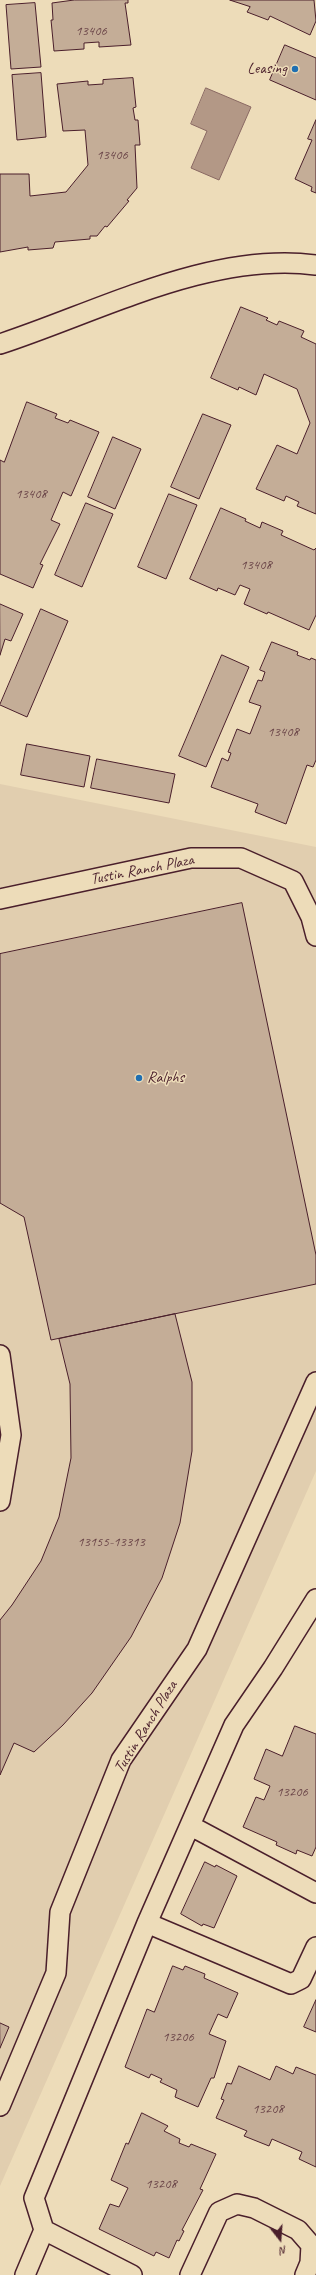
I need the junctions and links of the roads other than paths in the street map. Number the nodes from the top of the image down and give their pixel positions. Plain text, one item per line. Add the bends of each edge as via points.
1 (316, 265) edge
2 (0, 344) edge
3 (0, 899) edge
4 (316, 936) edge
5 (0, 1356) edge
6 (316, 1382) edge
7 (0, 1501) edge
8 (316, 1599) edge
9 (191, 1826) junction
10 (316, 1893) edge
11 (147, 1923) junction
12 (316, 1947) edge
13 (0, 2106) edge
14 (44, 2230) junction
15 (25, 2275) edge
16 (132, 2275) edge
17 (190, 2275) edge
18 (305, 2275) edge

1 - 2 lane via 256,265 200,274 124,298 53,327
3 - 4 lane, Tustin Ranch Plaza via 191,858 241,858 292,881 311,917
5 - 7 lane via 11,1435
6 - 13 lane, Tustin Ranch Plaza via 197,1649 121,1760 60,1912 56,1973
8 - 9 lane via 234,1725
9 - 10 lane
9 - 11 lane
11 - 12 lane via 291,1984 302,1979
11 - 14 lane via 34,2198
14 - 15 lane
14 - 16 lane
17 - 18 lane via 219,2212 237,2204 254,2208 298,2230 311,2245 310,2263

